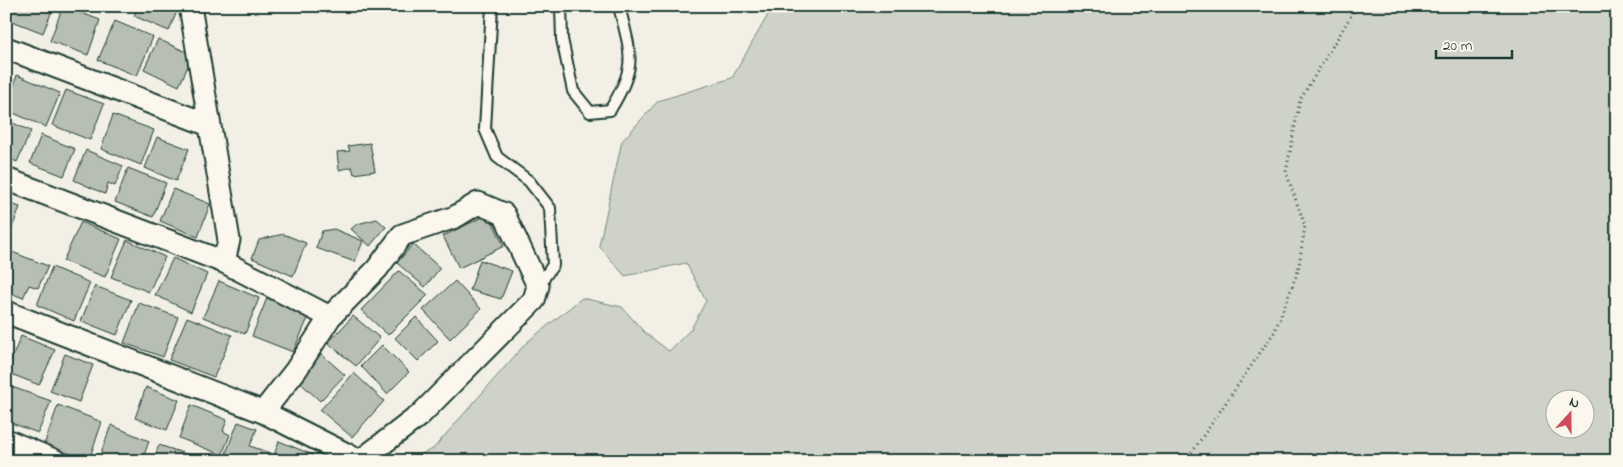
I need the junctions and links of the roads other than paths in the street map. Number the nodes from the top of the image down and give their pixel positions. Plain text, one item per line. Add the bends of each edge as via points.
1 (190, 6) edge
2 (492, 6) edge
3 (561, 6) edge
4 (619, 6) edge
5 (6, 48) edge
6 (209, 125) junction
7 (6, 179) edge
8 (224, 262) junction
9 (538, 286) junction
10 (6, 312) edge
11 (330, 317) junction
12 (262, 412) junction
13 (16, 449) edge
14 (56, 461) edge
15 (360, 461) edge

1 - 6 street
2 - 9 lane via 486,129 497,157 529,181 550,208 553,266
3 - 4 lane via 562,39 573,91 590,112 610,110 624,87 631,57
5 - 6 street
6 - 8 street via 229,240
7 - 8 street
8 - 11 street
9 - 11 street via 504,214 478,203 455,217 402,235 377,270
9 - 15 street via 534,300 420,415
10 - 12 street
11 - 12 street via 296,370
12 - 15 street
13 - 14 street

